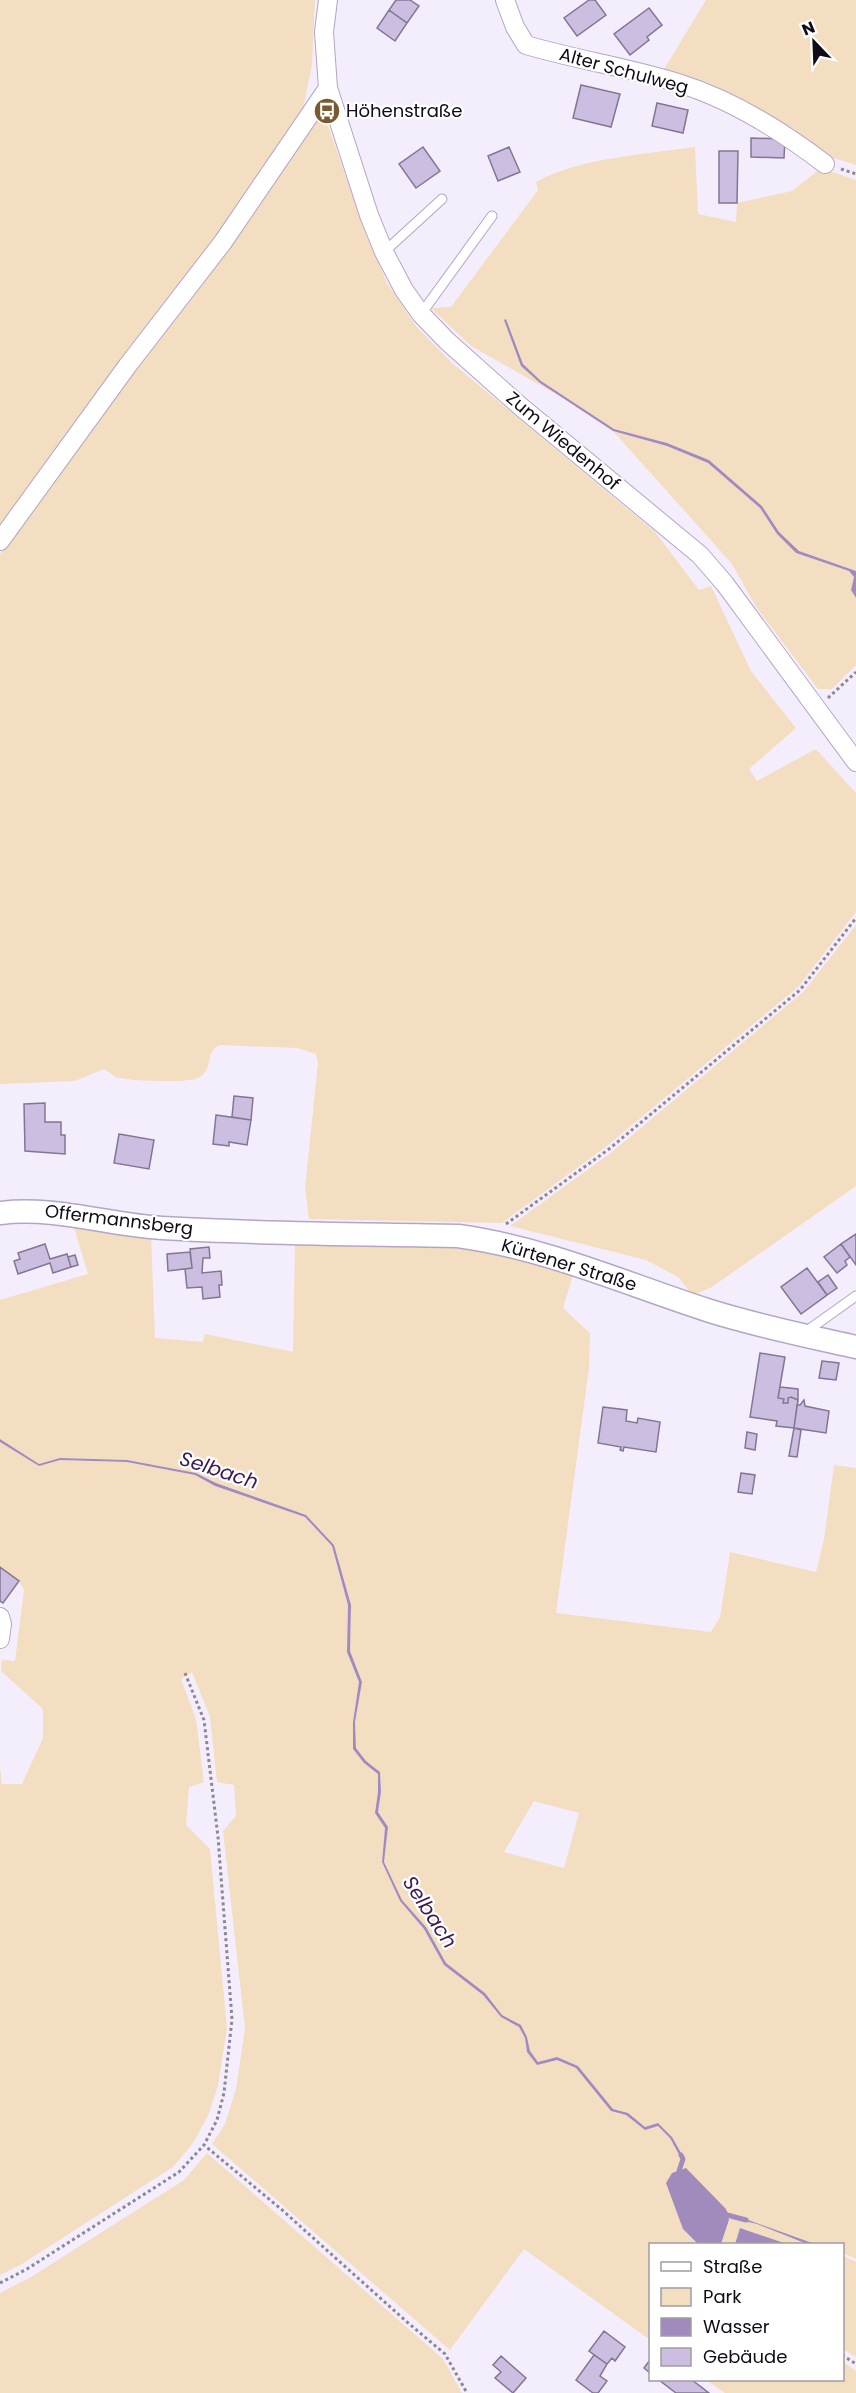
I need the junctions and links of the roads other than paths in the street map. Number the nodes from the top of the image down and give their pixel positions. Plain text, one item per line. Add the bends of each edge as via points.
1 (505, 0) edge
2 (332, 3) edge
3 (328, 88) junction
4 (825, 164) dead end
5 (442, 199) dead end
6 (492, 216) dead end
7 (384, 252) junction
8 (421, 314) junction
9 (0, 541) edge
10 (856, 762) edge
11 (0, 1213) edge
12 (238, 1232) joint
13 (856, 1296) edge
14 (800, 1336) junction
15 (856, 1347) edge
16 (0, 1617) edge
17 (0, 1639) edge

1 - 4 street, Alter Schulweg via 526,45 683,85 786,134
2 - 3 street via 324,32
3 - 7 street, Zum Wiedenhof
3 - 9 street via 224,242 128,365
5 - 7 lane
6 - 8 lane
7 - 8 street, Zum Wiedenhof
8 - 10 street, Zum Wiedenhof via 520,406 700,555
11 - 12 street, Offermannsberg via 49,1211 141,1226
12 - 14 street, Kürtener Straße via 485,1239 540,1252 710,1311
13 - 14 lane
14 - 15 street, Kürtener Straße
16 - 17 street

